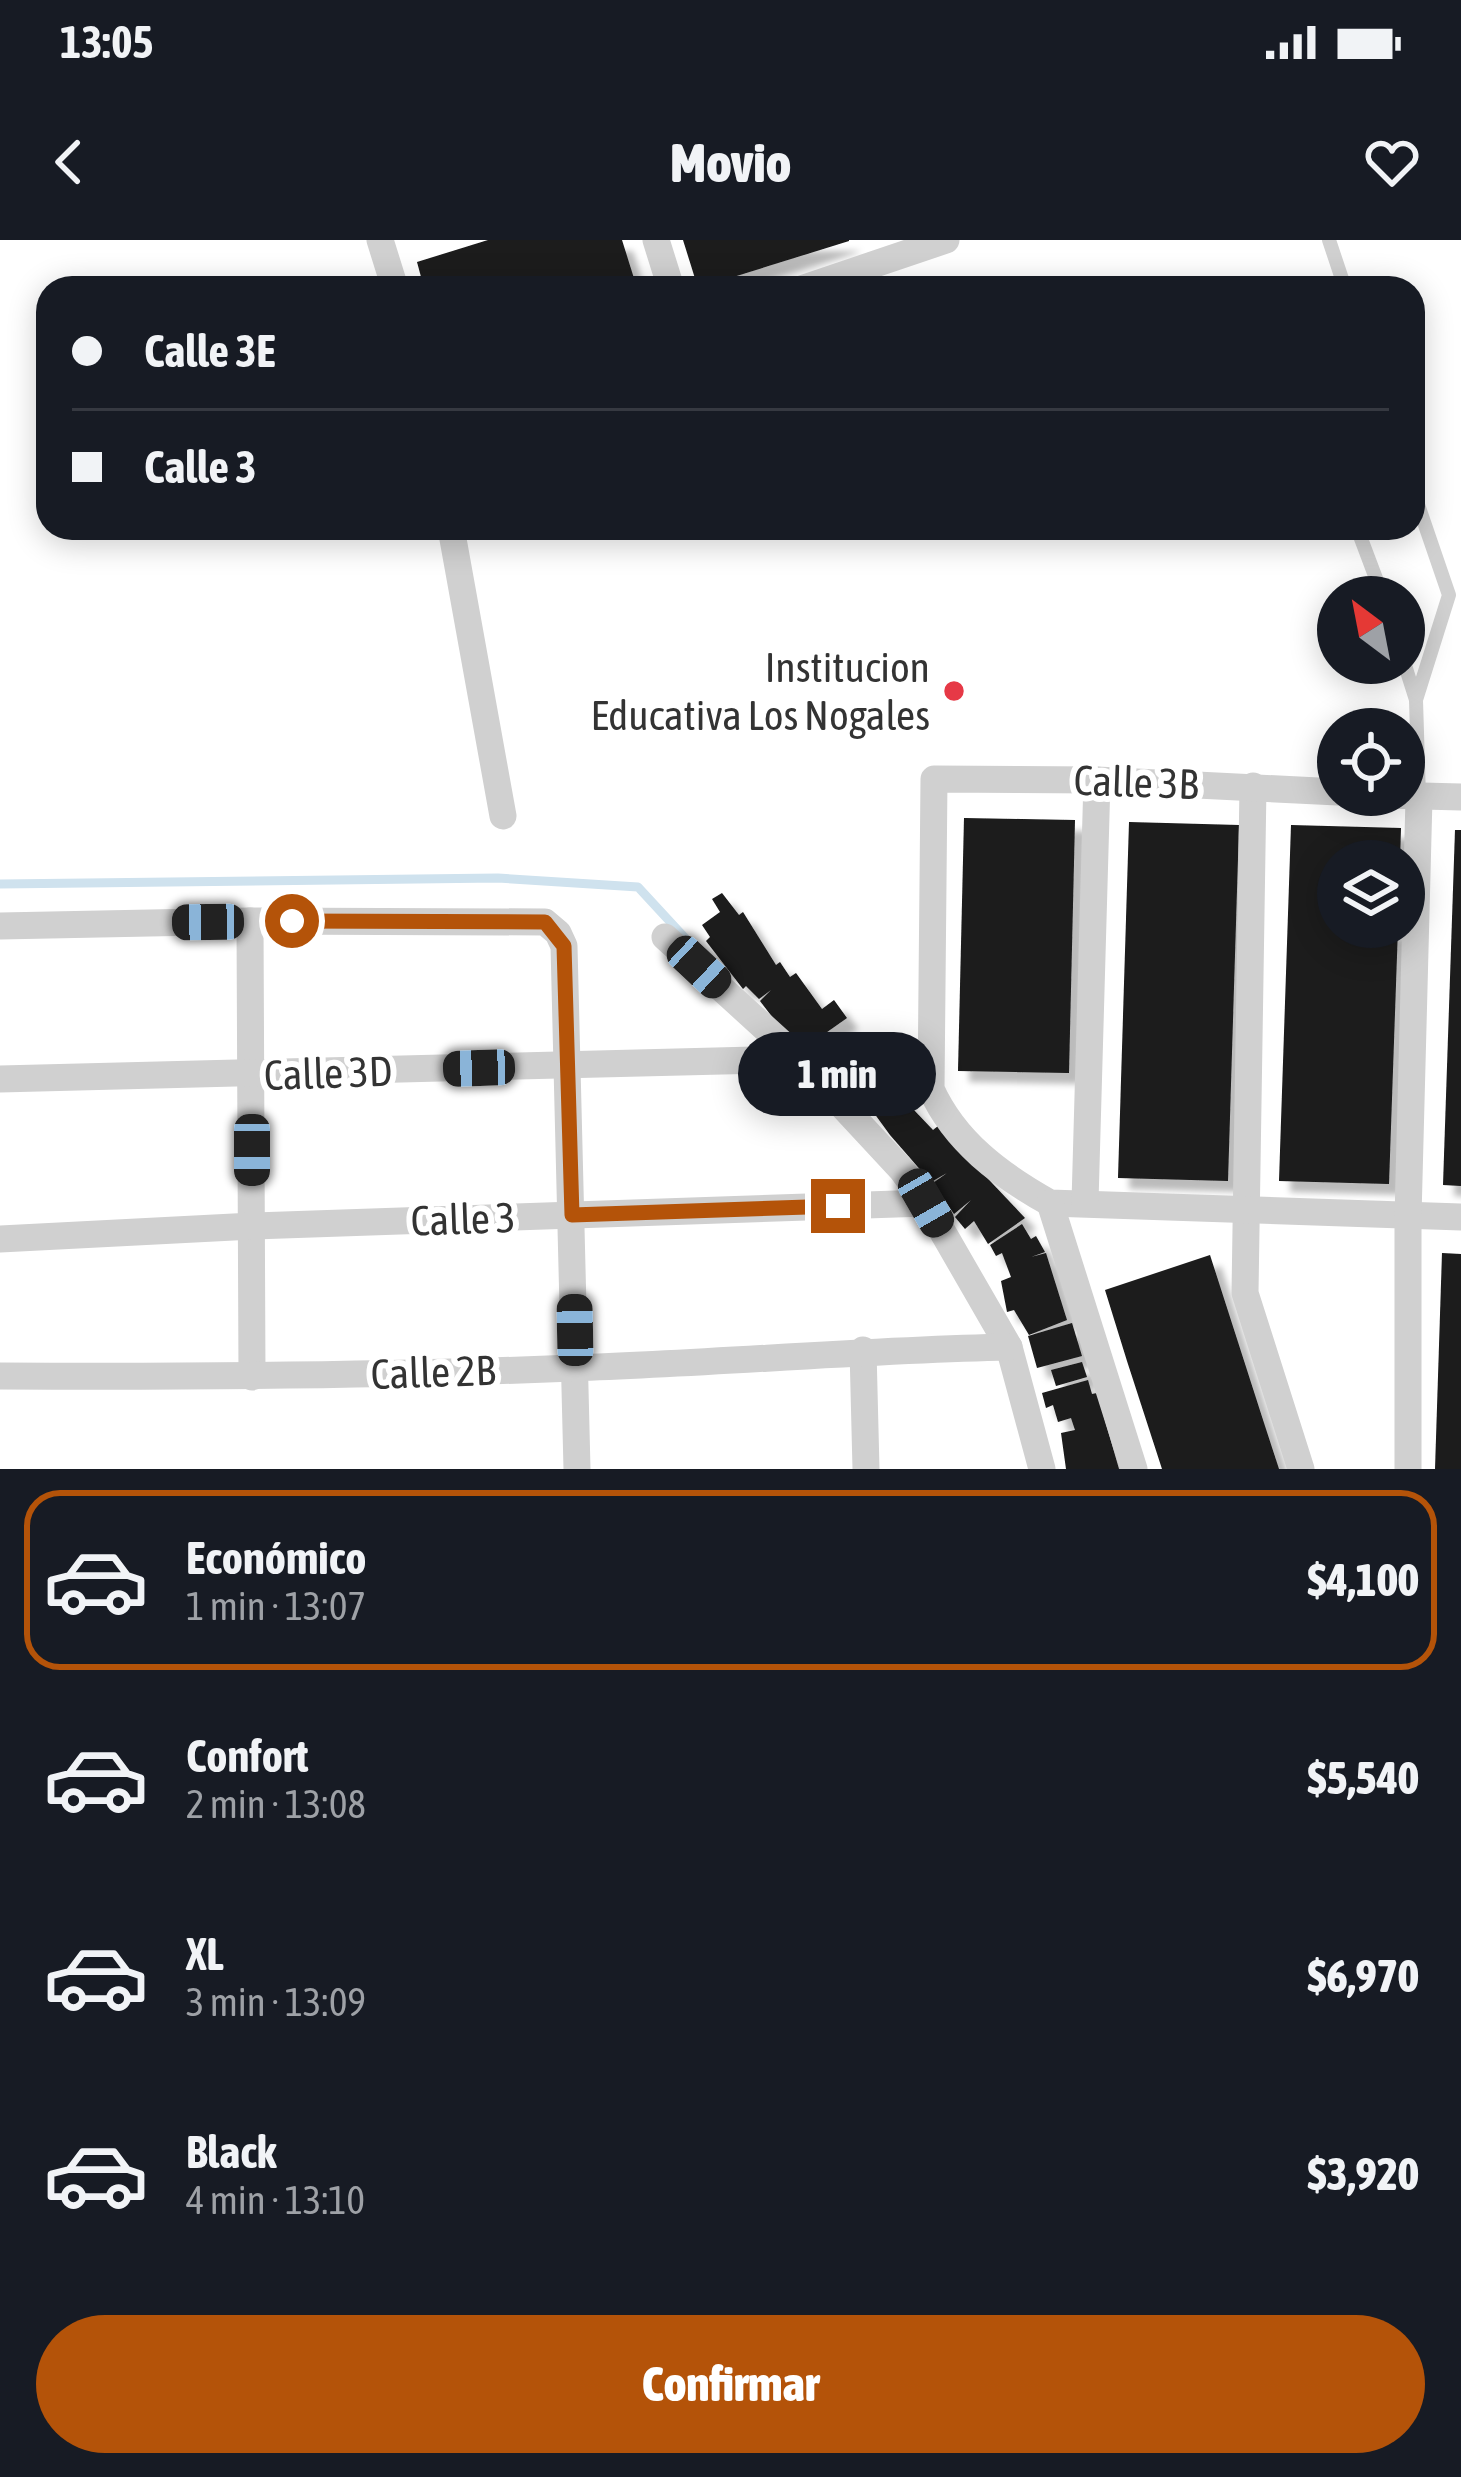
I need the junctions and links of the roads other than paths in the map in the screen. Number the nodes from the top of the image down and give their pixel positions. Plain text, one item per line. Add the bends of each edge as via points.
1 (380, 240) edge
2 (656, 240) edge
3 (946, 240) edge
4 (1329, 240) edge
5 (391, 276) edge
6 (667, 276) edge
7 (839, 276) edge
8 (1341, 276) edge
9 (1425, 519) edge
10 (454, 540) edge
11 (1362, 540) edge
12 (1375, 576) edge
13 (1455, 593) edge
14 (1411, 684) edge
15 (1416, 700) junction
16 (1416, 708) edge
17 (1097, 780) junction
18 (1253, 785) junction
19 (1317, 790) edge
20 (1461, 797) edge
21 (1425, 798) edge
22 (503, 816) dead end
23 (1419, 816) edge
24 (250, 921) junction
25 (0, 926) edge
26 (665, 937) dead end
27 (799, 1058) junction
28 (570, 1065) junction
29 (252, 1075) junction
30 (0, 1079) edge
31 (1085, 1202) junction
32 (926, 1203) junction
33 (1050, 1203) junction
34 (1245, 1210) junction
35 (572, 1215) junction
36 (1408, 1217) junction
37 (1461, 1217) edge
38 (253, 1226) junction
39 (0, 1239) edge
40 (1009, 1347) junction
41 (863, 1350) junction
42 (576, 1368) junction
43 (0, 1376) edge
44 (252, 1378) junction
45 (578, 1469) edge
46 (866, 1469) edge
47 (1042, 1469) edge
48 (1134, 1469) edge
49 (1301, 1469) edge
50 (1408, 1469) edge

1 - 5 street
2 - 6 street
3 - 7 street
4 - 8 lane
9 - 13 lane
10 - 22 street
11 - 12 lane
13 - 15 lane
14 - 15 lane
15 - 16 lane
17 - 18 street, Calle 3B
17 - 31 street
17 - 33 street, Calle 3B via 934,779 931,1089 944,1119 1003,1177
18 - 19 street, Calle 3B
18 - 34 street
20 - 21 street
23 - 36 street
24 - 25 street
24 - 28 street via 545,922 564,946
24 - 29 street
26 - 27 street
27 - 28 street, Calle 3D
27 - 32 street
28 - 29 street, Calle 3D
28 - 35 street
29 - 30 street, Calle 3D
29 - 38 street
31 - 33 street
31 - 34 street
32 - 35 street, Calle 3
32 - 40 street
33 - 48 street
34 - 36 street
34 - 49 street via 1245,1293
35 - 38 street, Calle 3
35 - 42 street
36 - 37 street
36 - 50 street
38 - 39 street, Calle 3
38 - 44 street
40 - 41 street, Calle 2B
40 - 47 street
41 - 42 street, Calle 2B
41 - 46 street
42 - 44 street, Calle 2B
42 - 45 street
43 - 44 street, Calle 2B

